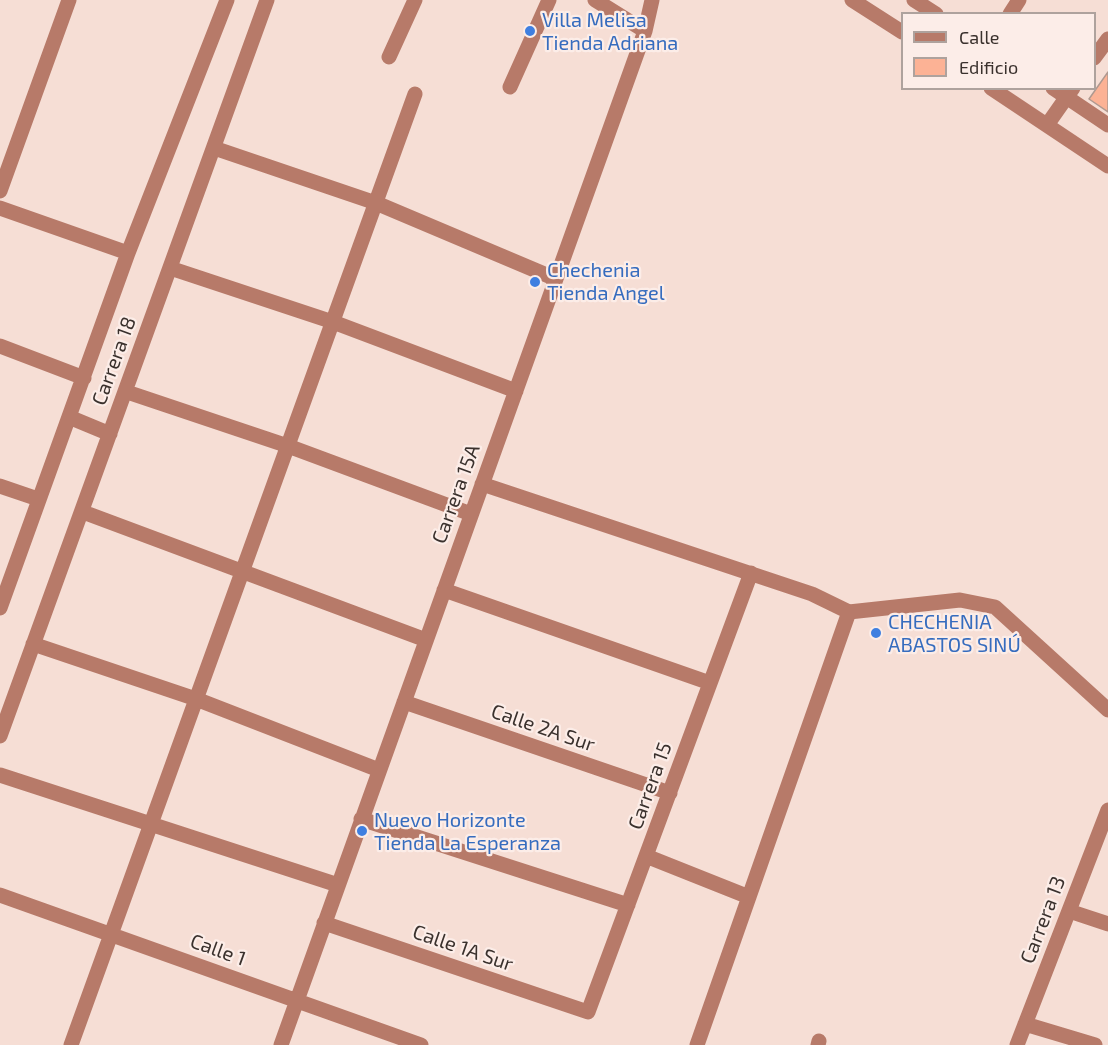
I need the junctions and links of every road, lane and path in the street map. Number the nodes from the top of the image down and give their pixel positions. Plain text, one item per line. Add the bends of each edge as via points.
1 (69, 0) edge
2 (227, 0) edge
3 (267, 0) edge
4 (414, 0) edge
5 (549, 0) edge
6 (595, 0) edge
7 (652, 0) edge
8 (852, 0) edge
9 (914, 0) edge
10 (933, 12) edge
11 (645, 31) junction
12 (901, 31) edge
13 (1108, 39) edge
14 (389, 57) dead end
15 (1096, 57) edge
16 (510, 87) dead end
17 (994, 90) edge
18 (1064, 91) edge
19 (415, 94) dead end
20 (1047, 125) junction
21 (1108, 125) edge
22 (214, 148) junction
23 (1108, 166) edge
24 (0, 191) edge
25 (376, 203) junction
26 (0, 208) edge
27 (128, 253) junction
28 (170, 268) junction
29 (556, 279) junction
30 (333, 322) junction
31 (0, 346) edge
32 (84, 378) junction
33 (516, 391) junction
34 (127, 392) junction
35 (69, 417) junction
36 (110, 434) junction
37 (288, 446) junction
38 (482, 484) junction
39 (0, 486) edge
40 (38, 499) junction
41 (83, 513) junction
42 (471, 514) junction
43 (243, 570) junction
44 (751, 573) junction
45 (444, 590) junction
46 (0, 608) edge
47 (849, 612) junction
48 (426, 640) junction
49 (33, 644) junction
50 (710, 683) junction
51 (196, 699) junction
52 (404, 702) junction
53 (1108, 710) edge
54 (0, 736) edge
55 (380, 770) junction
56 (0, 775) edge
57 (670, 793) junction
58 (1108, 810) edge
59 (362, 819) junction
60 (152, 822) junction
61 (646, 856) junction
62 (338, 885) junction
63 (0, 895) edge
64 (749, 897) junction
65 (628, 905) junction
66 (1069, 911) junction
67 (324, 923) junction
68 (1108, 924) edge
69 (111, 933) junction
70 (296, 1001) junction
71 (588, 1012) joint
72 (1025, 1024) junction
73 (71, 1045) edge
74 (281, 1045) edge
75 (421, 1045) edge
76 (697, 1045) edge
77 (1017, 1045) edge
78 (1095, 1045) edge

1 - 24 street
2 - 27 street, Carrera 18
3 - 22 street, Carrera 18
4 - 14 street
5 - 16 street
6 - 11 street
7 - 11 street, Carrera 15A
8 - 12 street
9 - 10 street
11 - 29 street, Carrera 15A
13 - 15 street
17 - 20 street
18 - 20 street
18 - 21 street
19 - 25 street
20 - 23 street
22 - 25 street
22 - 28 street, Carrera 18
25 - 29 street
25 - 30 street
26 - 27 street
27 - 32 street, Carrera 18
28 - 30 street
28 - 34 street, Carrera 18
29 - 33 street, Carrera 15A
30 - 33 street
30 - 37 street
31 - 32 street
32 - 35 street, Carrera 18
33 - 38 street, Carrera 15A
34 - 36 street, Carrera 18
34 - 37 street
35 - 36 street
35 - 40 street, Carrera 18
36 - 41 street, Carrera 18
37 - 42 street
37 - 43 street
38 - 42 street, Carrera 15A
38 - 44 street
39 - 40 street
40 - 46 street, Carrera 18
41 - 43 street
41 - 49 street, Carrera 18
42 - 45 street, Carrera 15A
43 - 48 street
43 - 51 street
44 - 47 street via 812,594
44 - 50 street, Carrera 15
45 - 48 street, Carrera 15A
45 - 50 street
47 - 53 street via 960,600 995,607
47 - 64 street
48 - 52 street, Carrera 15A
49 - 51 street
49 - 54 street, Carrera 18
50 - 57 street, Carrera 15
51 - 55 street
51 - 60 street
52 - 55 street, Carrera 15A
52 - 57 street, Calle 2A Sur
55 - 59 street, Carrera 15A
56 - 60 street
57 - 61 street, Carrera 15
58 - 66 street, Carrera 13
59 - 62 street, Carrera 15A
59 - 65 street
60 - 62 street
60 - 69 street
61 - 64 street
61 - 65 street, Carrera 15
62 - 67 street, Carrera 15A
63 - 69 street, Calle 1
64 - 76 street
65 - 71 street, Carrera 15
66 - 68 street
66 - 72 street, Carrera 13
67 - 70 street, Carrera 15A
67 - 71 street, Calle 1A Sur
69 - 70 street, Calle 1
69 - 73 street
70 - 74 street
70 - 75 street, Calle 1
72 - 77 street, Carrera 13
72 - 78 street

